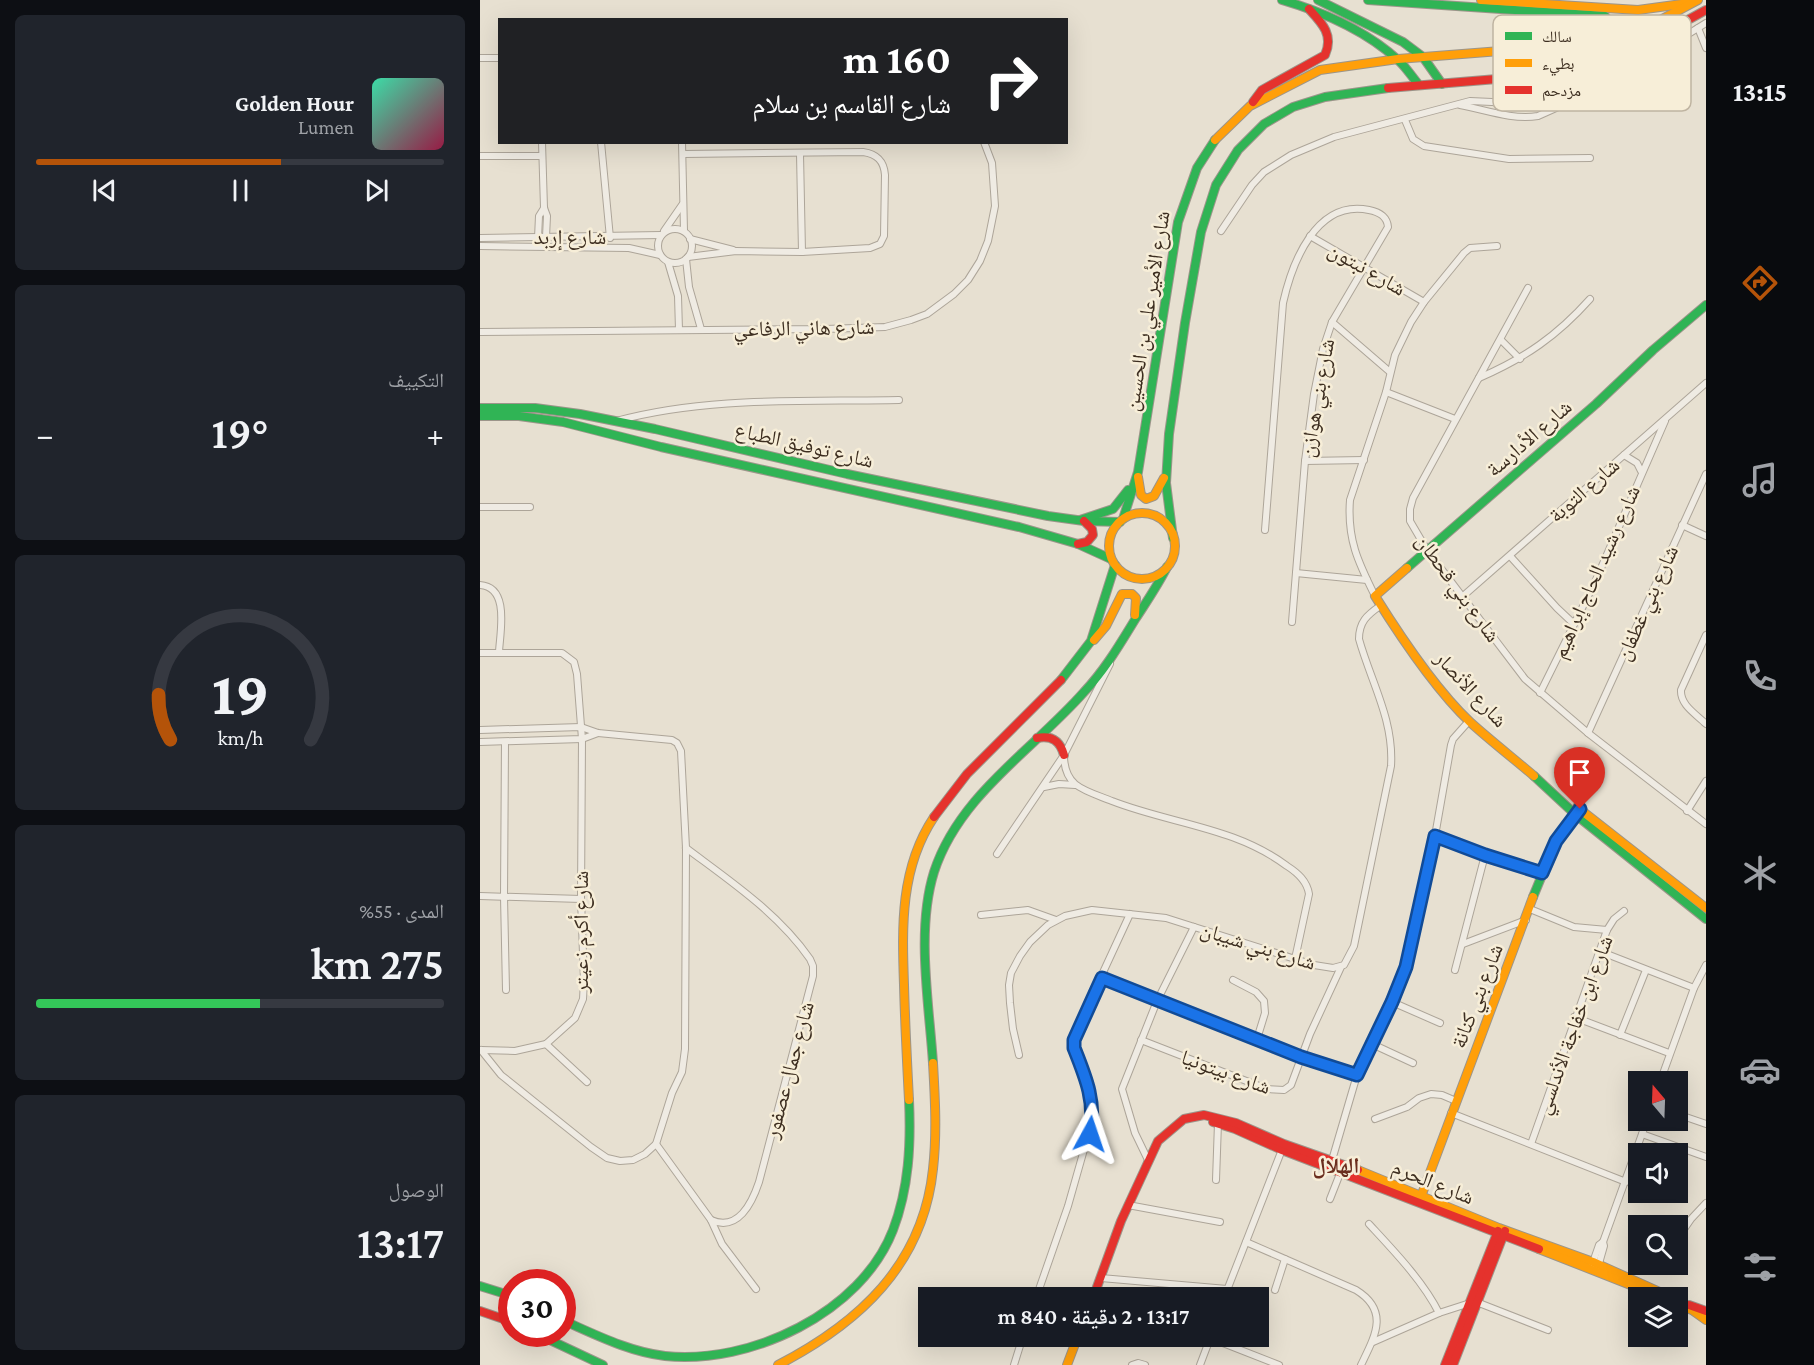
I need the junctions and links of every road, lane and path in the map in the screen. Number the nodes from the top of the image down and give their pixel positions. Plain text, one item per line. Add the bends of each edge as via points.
1 (1282, 0) edge
2 (1318, 0) edge
3 (1368, 0) edge
4 (1481, 0) edge
5 (1696, 1) edge
6 (1309, 9) junction
7 (1706, 10) edge
8 (1590, 15) edge
9 (1670, 15) edge
10 (1691, 19) edge
11 (1706, 23) edge
12 (1698, 28) junction
13 (1691, 32) edge
14 (1706, 48) edge
15 (1493, 52) edge
16 (1423, 57) junction
17 (480, 58) edge
18 (498, 58) edge
19 (1398, 59) junction
20 (1493, 78) edge
21 (1442, 84) junction
22 (1419, 85) junction
23 (1493, 102) edge
24 (1456, 104) junction
25 (1250, 106) junction
26 (1553, 111) edge
27 (1405, 120) junction
28 (542, 144) edge
29 (601, 144) edge
30 (682, 144) edge
31 (985, 144) edge
32 (683, 154) junction
33 (800, 154) junction
34 (480, 156) edge
35 (542, 156) junction
36 (1590, 159) dead end
37 (682, 204) junction
38 (544, 208) junction
39 (684, 231) junction
40 (1221, 231) dead end
41 (662, 234) junction
42 (1310, 236) junction
43 (538, 237) junction
44 (546, 237) junction
45 (610, 237) junction
46 (480, 238) edge
47 (690, 239) junction
48 (480, 246) edge
49 (1497, 246) dead end
50 (736, 251) junction
51 (802, 252) junction
52 (660, 255) junction
53 (687, 258) junction
54 (668, 262) junction
55 (1365, 269) junction
56 (1528, 288) dead end
57 (1590, 299) dead end
58 (1424, 302) junction
59 (1706, 305) edge
60 (1332, 322) junction
61 (701, 329) junction
62 (679, 330) junction
63 (480, 332) edge
64 (1501, 340) junction
65 (1520, 359) junction
66 (1390, 372) junction
67 (1479, 378) junction
68 (1706, 383) edge
69 (1386, 392) junction
70 (899, 400) dead end
71 (480, 408) edge
72 (480, 416) edge
73 (1666, 417) junction
74 (1455, 419) junction
75 (615, 421) junction
76 (665, 431) junction
77 (661, 447) junction
78 (1624, 455) junction
79 (1364, 460) junction
80 (1305, 461) junction
81 (1641, 471) junction
82 (1137, 472) junction
83 (1706, 474) edge
84 (1166, 475) junction
85 (480, 507) edge
86 (530, 507) dead end
87 (1082, 520) junction
88 (1121, 521) junction
89 (1682, 525) junction
90 (1265, 530) dead end
91 (1706, 536) edge
92 (1173, 538) junction
93 (1078, 544) junction
94 (1427, 550) junction
95 (1510, 556) junction
96 (1113, 562) junction
97 (1167, 567) junction
98 (1296, 573) junction
99 (1367, 580) junction
100 (480, 585) edge
101 (1375, 596) junction
102 (1462, 597) junction
103 (1380, 606) junction
104 (1134, 621) junction
105 (1292, 622) dead end
106 (1574, 624) junction
107 (1706, 635) edge
108 (1091, 641) junction
109 (480, 652) edge
110 (499, 652) junction
111 (1114, 654) junction
112 (1540, 693) junction
113 (1469, 721) junction
114 (1706, 724) edge
115 (581, 727) junction
116 (480, 729) edge
117 (598, 733) junction
118 (1588, 733) junction
119 (1037, 738) junction
120 (582, 739) junction
121 (480, 742) edge
122 (505, 742) junction
123 (1064, 755) junction
124 (1706, 781) edge
125 (1076, 785) junction
126 (1043, 787) junction
127 (1687, 811) junction
128 (1578, 812) junction
129 (1706, 824) edge
130 (1435, 836) junction
131 (686, 848) junction
132 (997, 854) dead end
133 (1485, 855) junction
134 (1542, 873) junction
135 (1661, 877) junction
136 (480, 896) edge
137 (504, 897) junction
138 (1706, 898) edge
139 (581, 899) junction
140 (1695, 900) junction
141 (1706, 908) edge
142 (1530, 909) junction
143 (1624, 911) dead end
144 (1130, 914) junction
145 (981, 915) dead end
146 (1706, 919) edge
147 (1056, 920) junction
148 (1526, 920) junction
149 (1194, 927) junction
150 (1607, 930) junction
151 (1463, 944) junction
152 (1599, 951) junction
153 (1295, 959) junction
154 (1706, 965) edge
155 (1341, 967) junction
156 (1455, 970) dead end
157 (1646, 970) junction
158 (1102, 978) junction
159 (1233, 980) dead end
160 (1695, 988) junction
161 (506, 990) dead end
162 (1157, 1001) junction
163 (1392, 1002) junction
164 (1574, 1017) junction
165 (1440, 1023) dead end
166 (1620, 1035) junction
167 (1141, 1040) junction
168 (1257, 1040) junction
169 (546, 1044) junction
170 (1372, 1044) junction
171 (481, 1050) edge
172 (1670, 1053) junction
173 (1019, 1054) dead end
174 (1301, 1057) junction
175 (1413, 1063) dead end
176 (1664, 1071) edge
177 (1357, 1075) junction
178 (587, 1082) dead end
179 (1456, 1101) junction
180 (1451, 1113) junction
181 (1688, 1118) edge
182 (1375, 1119) dead end
183 (1177, 1123) junction
184 (1218, 1123) junction
185 (1706, 1124) edge
186 (1643, 1131) edge
187 (1642, 1134) junction
188 (656, 1144) junction
189 (1531, 1144) junction
190 (1283, 1147) junction
191 (1706, 1157) edge
192 (1148, 1160) junction
193 (1332, 1163) junction
194 (1342, 1168) junction
195 (1216, 1180) dead end
196 (1626, 1182) junction
197 (1330, 1199) dead end
198 (1419, 1199) junction
199 (1706, 1203) edge
200 (1128, 1205) junction
201 (711, 1220) junction
202 (1220, 1222) dead end
203 (1688, 1222) edge
204 (1369, 1224) dead end
205 (1501, 1232) junction
206 (1246, 1242) junction
207 (1285, 1259) junction
208 (1594, 1267) junction
209 (1101, 1278) junction
210 (480, 1286) edge
211 (1040, 1287) edge
212 (1097, 1287) edge
213 (1204, 1287) edge
214 (1228, 1287) edge
215 (1637, 1287) edge
216 (1646, 1287) edge
217 (756, 1289) dead end
218 (1275, 1290) dead end
219 (498, 1292) edge
220 (1474, 1303) junction
221 (1688, 1303) edge
222 (1688, 1308) edge
223 (480, 1311) edge
224 (1706, 1311) edge
225 (1439, 1313) junction
226 (498, 1317) edge
227 (1706, 1320) edge
228 (576, 1326) edge
229 (1548, 1330) dead end
230 (1372, 1342) junction
231 (565, 1347) edge
232 (1020, 1347) edge
233 (1074, 1347) edge
234 (1207, 1347) edge
235 (1235, 1347) edge
236 (603, 1365) edge
237 (778, 1365) edge
238 (1014, 1365) edge
239 (1067, 1365) edge
240 (1132, 1365) edge
241 (1145, 1365) edge
242 (1200, 1365) edge
243 (1279, 1365) edge
244 (1360, 1365) edge
245 (1445, 1365) edge
246 (1453, 1365) edge

1 - 6 main road
2 - 16 main road via 1390,35
3 - 8 main road
4 - 5 main road, شارع الأمير علي بن الحسين via 1638,10
5 - 9 main road, شارع الأمير علي بن الحسين
6 - 19 main road
6 - 25 main road via 1327,30 1330,48 1326,55 1262,90
7 - 10 main road, شارع الأمير علي بن الحسين
11 - 12 street
12 - 13 street
12 - 14 street
15 - 16 main road, شارع الأمير علي بن الحسين
16 - 19 main road, شارع الأمير علي بن الحسين
16 - 21 main road
17 - 18 street
19 - 22 main road
19 - 25 main road, شارع الأمير علي بن الحسين via 1320,70
20 - 21 main road, شارع الأمير علي بن الحسين
21 - 22 main road, شارع الأمير علي بن الحسين
22 - 84 main road, شارع الأمير علي بن الحسين via 1350,91 1292,107 1251,136 1228,164 1204,218 1186,312
23 - 24 street
24 - 26 street via 1528,118
24 - 27 street
25 - 82 main road, شارع الأمير علي بن الحسين via 1212,143 1187,191 1178,222
27 - 36 street via 1413,140 1424,146 1509,159
27 - 40 street via 1334,137 1277,163 1252,185
28 - 35 street
29 - 45 street
30 - 32 street
31 - 61 street, شارع هاني الرفاعي via 992,163 995,192 988,241 974,273 936,309 885,327
32 - 33 street
32 - 37 street
33 - 51 street
33 - 51 street via 871,153 882,162 885,175 884,236 880,244
34 - 35 street
35 - 38 street
37 - 39 street
37 - 41 street
38 - 43 street via 539,216
38 - 44 street via 548,216
39 - 41 street via 673,228
39 - 47 street
41 - 45 street, شارع إربد
41 - 52 street via 657,245
42 - 55 street, شارع نبتون
42 - 55 street, شارع بني هوازن via 1330,216 1348,209 1384,216 1388,227
42 - 90 street, شارع بني هوازن via 1293,269 1283,303
43 - 44 street, شارع إربد
43 - 46 street, شارع إربد
44 - 45 street, شارع إربد
47 - 50 street
47 - 53 street via 692,248
48 - 52 street, شارع إربد via 629,248
49 - 58 street via 1470,248
50 - 51 street
50 - 53 street
52 - 54 street
53 - 54 street
53 - 61 street via 689,287
54 - 62 street via 678,296
55 - 58 street, شارع نبتون
55 - 60 street, شارع بني هوازن
56 - 64 street, شارع بني قحطان
57 - 65 street via 1556,333
58 - 66 street
59 - 94 main road, شارع الأدارسة
60 - 66 street
60 - 80 street, شارع بني هوازن via 1314,394
61 - 62 street, شارع هاني الرفاعي
62 - 63 street, شارع هاني الرفاعي
64 - 65 street
64 - 67 street, شارع بني قحطان
65 - 67 street
66 - 69 street
67 - 74 street, شارع بني قحطان
68 - 73 street, شارع التوبة
69 - 74 street
69 - 79 street
70 - 75 street via 724,403 645,413
71 - 75 main road, شارع توفيق الطباع via 557,410
72 - 77 main road, شارع توفيق الطباع via 563,422
73 - 78 street, شارع التوبة
73 - 81 street, شارع رشيد الحاج إبراهيم
74 - 94 street, شارع بني قحطان via 1410,509 1410,521
75 - 76 main road, شارع توفيق الطباع
76 - 77 main road
76 - 87 main road, شارع توفيق الطباع via 847,474
77 - 93 main road, شارع توفيق الطباع via 1019,527
78 - 81 street via 1637,463
78 - 95 street, شارع التوبة
79 - 80 street
79 - 99 street via 1350,500 1349,527
80 - 98 street, شارع بني هوازن
81 - 106 street, شارع رشيد الحاج إبراهيم
82 - 84 main road via 1140,492 1146,499 1154,496
82 - 87 main road via 1118,505
82 - 88 main road, شارع الأمير علي بن الحسين
83 - 89 street, شارع بني غطفان
84 - 92 main road, شارع الأمير علي بن الحسين
85 - 86 street
87 - 88 main road, شارع توفيق الطباع
87 - 93 main road via 1093,535
88 - 92 main road via 1137,514 1153,516 1166,524
88 - 96 main road via 1110,539
89 - 91 street
89 - 118 street, شارع بني غطفان
92 - 97 main road via 1174,553
93 - 96 main road, شارع توفيق الطباع
94 - 101 main road, شارع الأدارسة
94 - 102 street, شارع بني قحطان
95 - 102 street, شارع التوبة
95 - 106 street
96 - 97 main road via 1124,574 1139,579 1155,576
96 - 108 main road
97 - 104 main road
98 - 99 street
98 - 105 street, شارع بني هوازن
99 - 101 street
100 - 110 street via 492,589 500,602
101 - 103 main road, شارع الأنصار
102 - 112 street, شارع بني قحطان
103 - 113 main road, شارع الأنصار
103 - 155 street, شارع بني شيبان via 1366,616 1359,639 1389,725 1391,766 1354,945
104 - 108 main road via 1136,598 1122,594 1106,626
104 - 111 main road
106 - 112 street, شارع رشيد الحاج إبراهيم
107 - 114 street via 1681,695
108 - 228 main road via 1065,678 972,768 945,800 926,827 910,864 902,918 909,1162 900,1210 882,1251 863,1280 823,1317 801,1330 753,1350 716,1358 635,1350
109 - 110 street
110 - 115 street, شارع أكرم زعيتر via 562,653 570,657 577,674
111 - 119 main road via 1083,694
111 - 123 street
112 - 118 street, شارع بني قحطان
113 - 128 main road, شارع الأنصار
113 - 130 street via 1451,745
115 - 116 street
115 - 117 street
115 - 120 street, شارع أكرم زعيتر
117 - 120 street
117 - 131 street via 664,738 677,743 683,764
118 - 127 street, شارع بني قحطان
119 - 123 main road via 1052,737
119 - 237 main road via 962,816 940,856 929,889 925,928 934,1150 930,1191 916,1236 891,1278 856,1316 817,1346
120 - 122 street
120 - 139 street, شارع أكرم زعيتر
121 - 122 street
122 - 137 street
123 - 125 street via 1066,771
123 - 126 street
124 - 127 street
125 - 126 street
125 - 153 street via 1133,809 1233,837 1290,868 1306,882 1309,894
126 - 132 street
127 - 129 street, شارع بني قحطان
128 - 134 main road, شارع بني كنانة via 1556,841
128 - 135 main road, شارع الأنصار
130 - 133 street
130 - 163 street via 1406,967
131 - 188 street via 684,1060
131 - 201 street, شارع جمال عصفور via 754,899 804,951 813,966 810,991 756,1191 742,1214 732,1222
133 - 134 street
133 - 151 street
134 - 142 main road, شارع بني كنانة
135 - 140 main road, شارع الأنصار
135 - 146 main road, شارع الأنصار
136 - 137 street
137 - 139 street
137 - 161 street
138 - 140 main road
139 - 169 street, شارع أكرم زعيتر via 583,999 574,1018
140 - 141 main road, شارع الأنصار
142 - 148 main road, شارع بني كنانة
142 - 150 street via 1574,927
143 - 150 street, شارع ابن خفاجة الأندلسي
144 - 147 street, شارع بني شيبان via 1092,910
144 - 149 street, شارع بني شيبان via 1166,918
144 - 158 street
145 - 147 street via 1028,910
147 - 173 street, شارع بني شيبان via 1030,942 1011,973 1010,1003
148 - 151 street
148 - 179 main road, شارع بني كنانة
149 - 153 street, شارع بني شيبان
149 - 162 street
150 - 152 street, شارع ابن خفاجة الأندلسي
151 - 156 street
152 - 157 street
152 - 164 street, شارع ابن خفاجة الأندلسي
153 - 155 street, شارع بني شيبان via 1327,968
154 - 160 street
155 - 174 street, شارع بيتونيا
157 - 160 street
157 - 166 street
158 - 162 street
158 - 211 street via 1074,1040 1093,1106 1092,1126
159 - 168 street via 1264,1000 1265,1013
160 - 172 street
162 - 167 street
162 - 168 street
163 - 165 street
163 - 170 street
164 - 166 street
164 - 189 street, شارع ابن خفاجة الأندلسي
166 - 172 street
167 - 174 street, شارع بيتونيا via 1276,1091 1291,1085
167 - 192 street via 1122,1089
168 - 174 street
169 - 171 street, شارع أكرم زعيتر via 515,1051
169 - 178 street
170 - 175 street
170 - 177 street
171 - 188 street via 501,1075 607,1158 633,1160
172 - 176 street
174 - 177 street
177 - 193 street
179 - 180 main road, شارع بني كنانة
179 - 182 street via 1431,1094
180 - 189 street
180 - 198 main road, شارع بني كنانة
181 - 185 street
183 - 184 main road, شارع الحرم
183 - 190 main road, شارع الحرم via 1191,1117 1211,1116 1236,1123
183 - 192 main road via 1158,1141
184 - 190 main road, شارع الحرم
184 - 195 street
186 - 187 street
187 - 191 street
187 - 196 street
188 - 201 street
189 - 196 street
190 - 193 main road, شارع الحرم
190 - 206 street
192 - 200 main road
193 - 194 main road, شارع الحرم
194 - 197 street
194 - 198 main road, شارع الحرم
196 - 208 street
198 - 205 main road, شارع الحرم
199 - 203 street
200 - 202 street
200 - 209 main road
201 - 217 street via 722,1244
204 - 225 street
205 - 208 main road, شارع الحرم
205 - 220 main road
206 - 207 street
206 - 214 street
207 - 218 street
207 - 230 street via 1371,1300 1377,1321
208 - 215 main road, شارع الحرم
208 - 216 main road, شارع الحرم
209 - 212 main road
209 - 213 street
210 - 219 main road
220 - 225 street
220 - 229 street
220 - 245 main road
220 - 246 main road
221 - 224 main road, شارع الحرم
222 - 227 main road
223 - 226 main road
225 - 230 street
230 - 244 street
231 - 236 main road
232 - 238 street
233 - 239 main road
234 - 242 street
235 - 243 street
240 - 241 street

